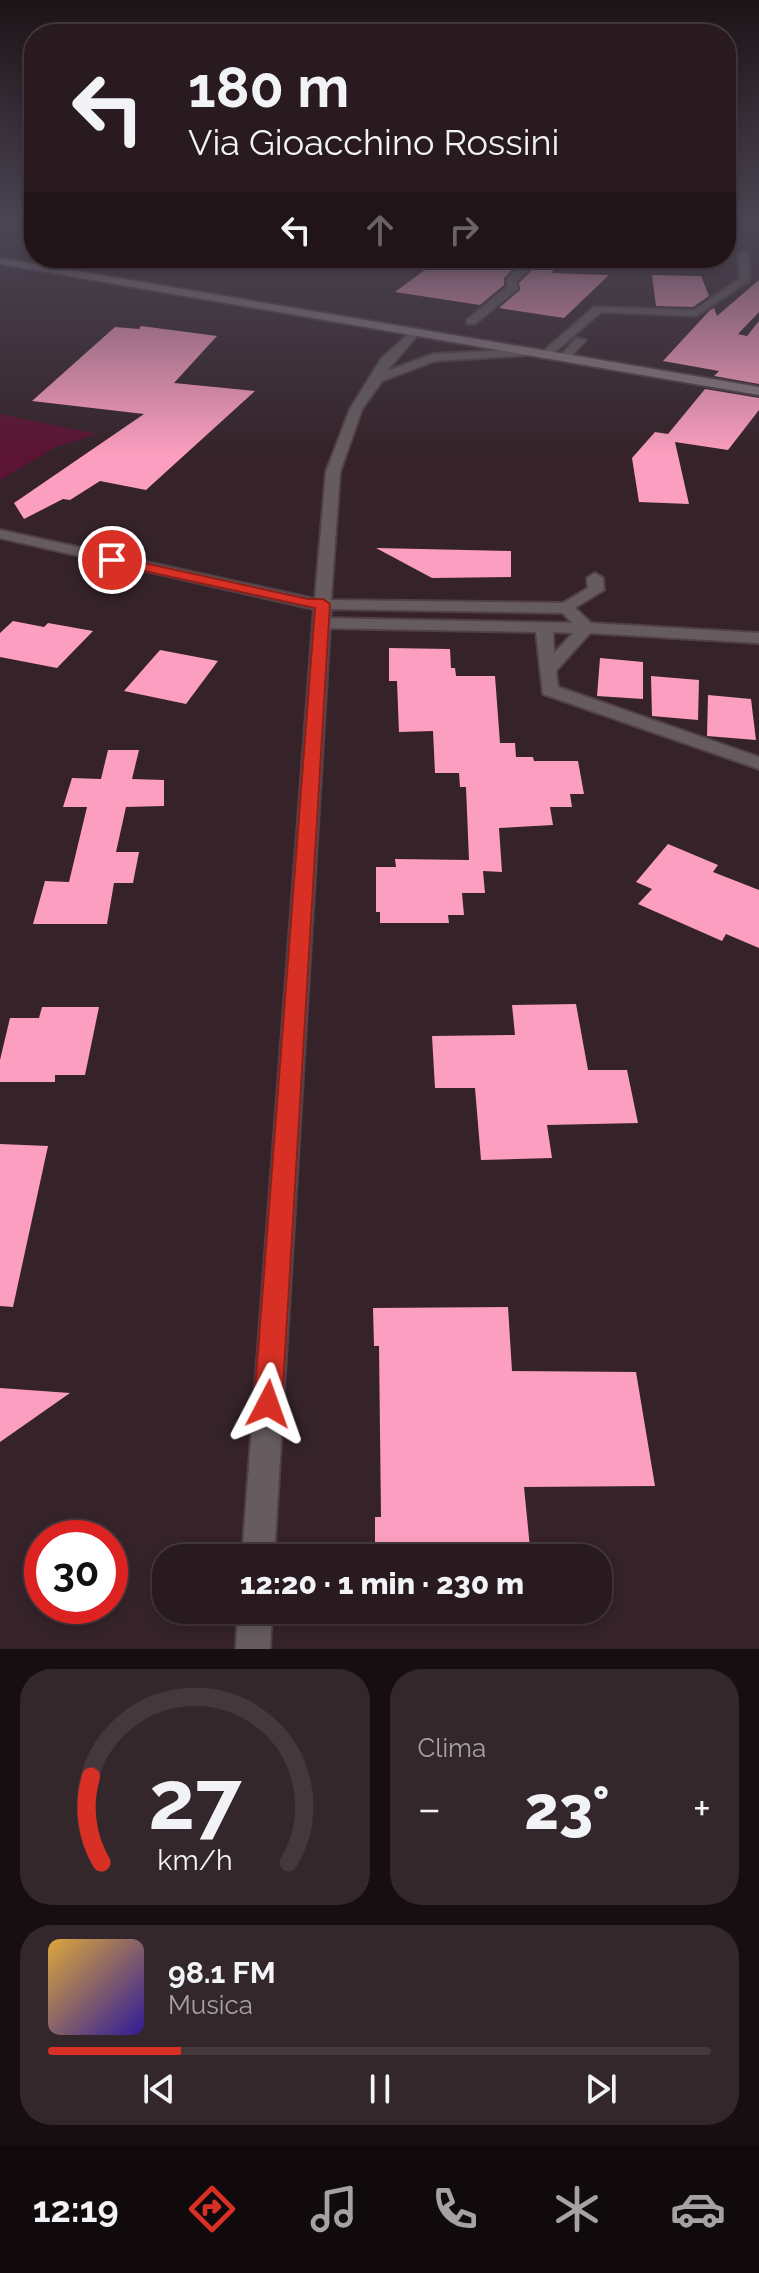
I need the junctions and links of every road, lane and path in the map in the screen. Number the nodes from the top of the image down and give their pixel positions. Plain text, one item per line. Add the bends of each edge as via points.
1 (233, 301) edge
2 (496, 301) edge
3 (714, 301) edge
4 (471, 322) dead end
5 (414, 332) junction
6 (447, 338) junction
7 (580, 340) dead end
8 (530, 352) junction
9 (545, 355) junction
10 (433, 358) junction
11 (564, 358) junction
12 (378, 378) junction
13 (759, 391) edge
14 (0, 534) edge
15 (595, 578) dead end
16 (566, 608) junction
17 (322, 614) junction
18 (544, 628) junction
19 (586, 628) junction
20 (759, 638) edge
21 (547, 671) junction
22 (759, 763) edge
23 (259, 1544) edge
24 (254, 1624) edge
25 (253, 1649) edge

1 - 5 main road
2 - 4 street
3 - 9 street via 696,313 598,309
5 - 6 main road
5 - 12 street via 385,362
6 - 8 main road
6 - 10 street via 447,345
7 - 11 street
8 - 9 main road
8 - 10 street
9 - 11 main road
10 - 12 street
11 - 13 main road
12 - 17 street via 356,409 333,472
14 - 17 street via 294,601
15 - 16 street via 596,590
16 - 17 street
16 - 19 street
17 - 18 street
17 - 23 street
18 - 19 street
18 - 21 street
19 - 20 street
19 - 21 street
21 - 22 street via 549,690
24 - 25 street

